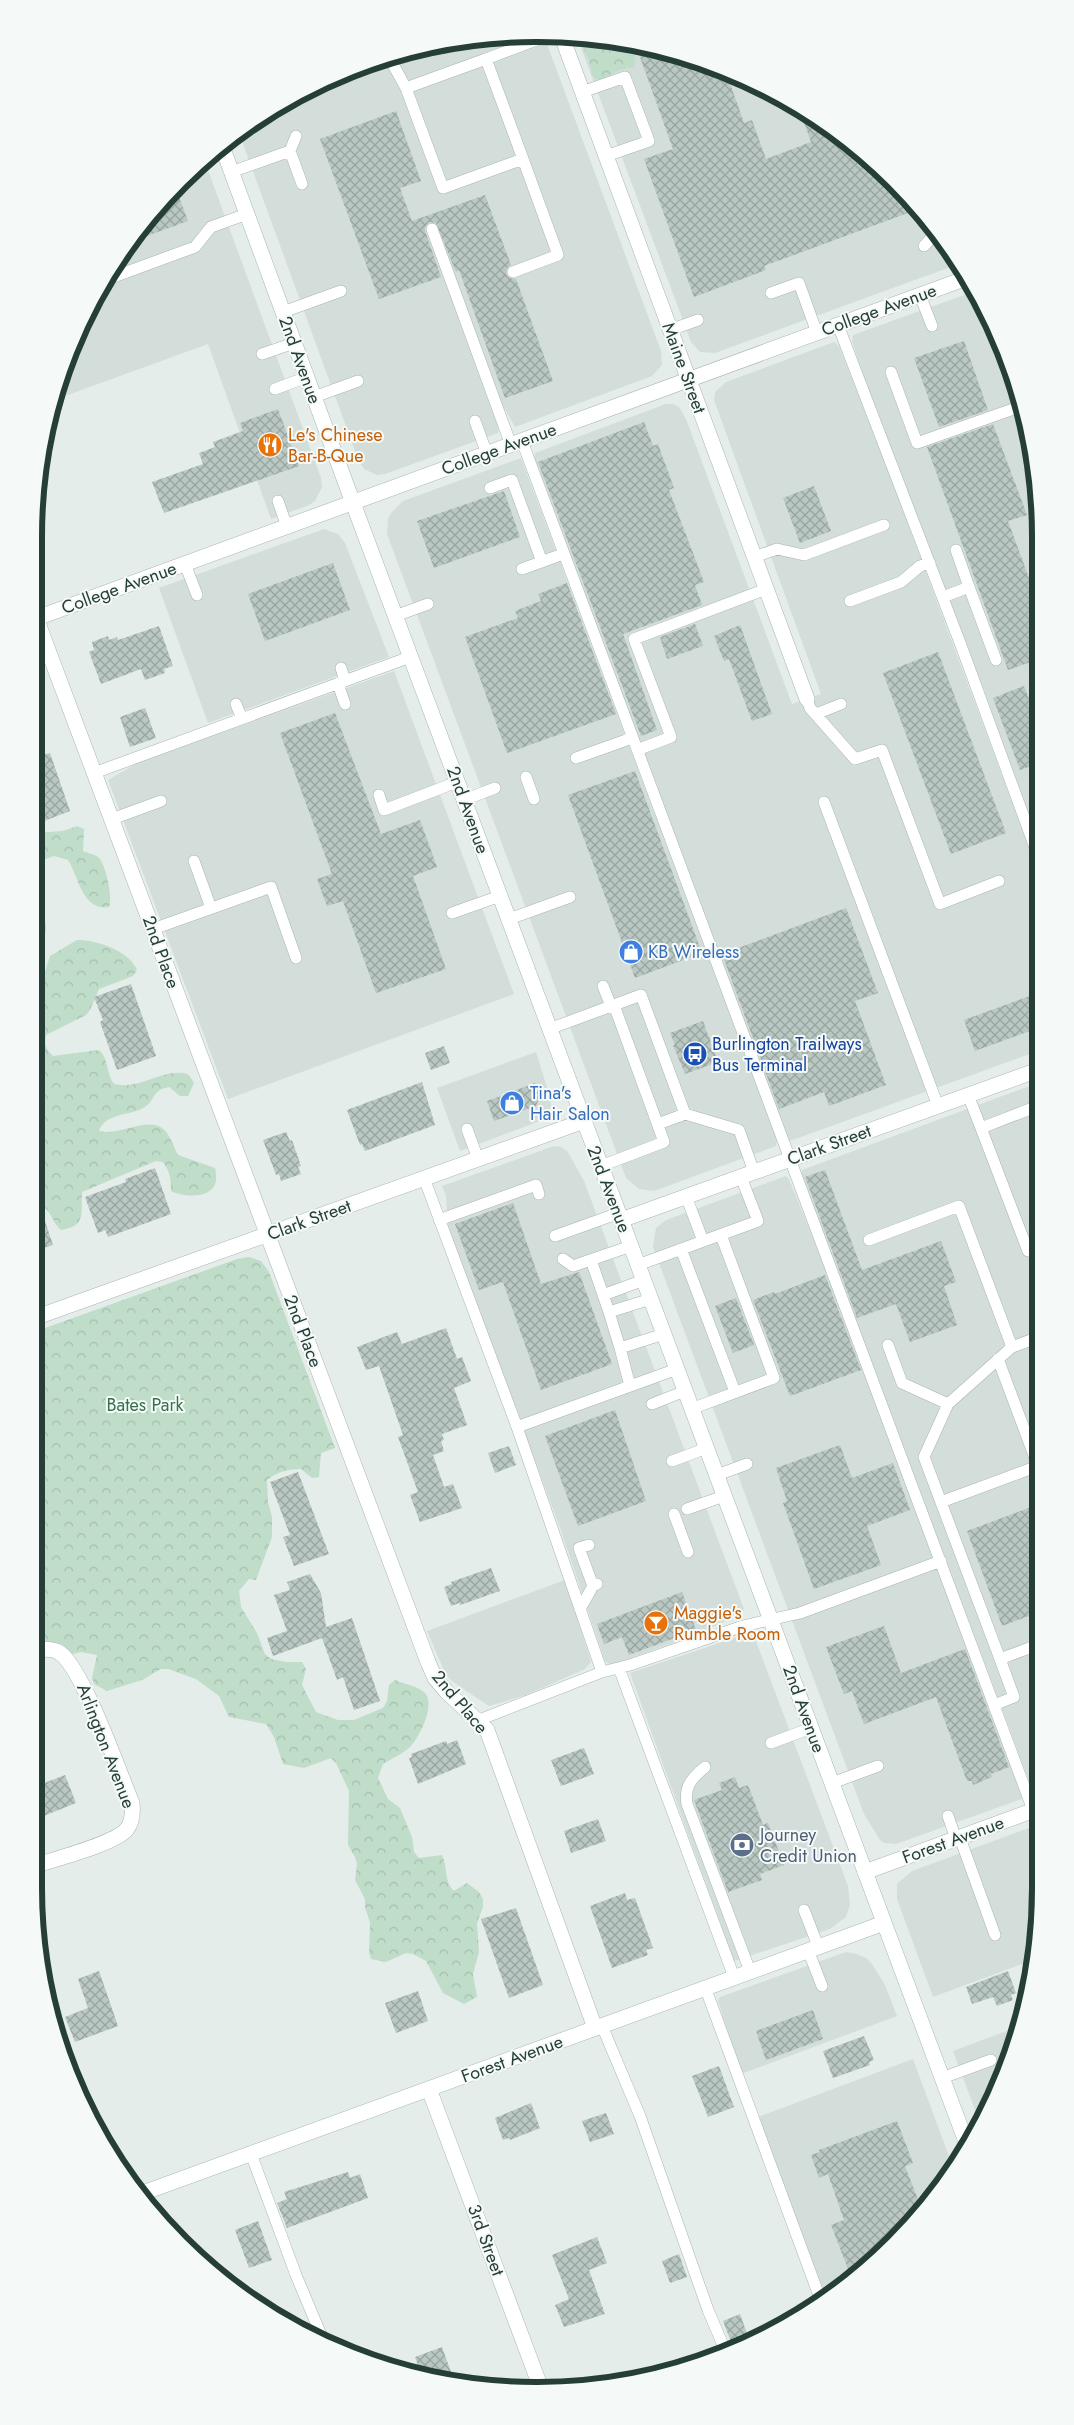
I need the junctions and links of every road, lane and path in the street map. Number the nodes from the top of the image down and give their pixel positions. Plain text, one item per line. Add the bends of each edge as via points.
1 (530, 42) edge
2 (564, 44) edge
3 (486, 59) junction
4 (393, 64) edge
5 (406, 88) junction
6 (582, 92) junction
7 (296, 136) dead end
8 (290, 151) junction
9 (225, 154) edge
10 (606, 156) junction
11 (523, 159) junction
12 (231, 172) junction
13 (302, 184) dead end
14 (247, 214) junction
15 (432, 229) dead end
16 (931, 239) edge
17 (924, 246) dead end
18 (513, 272) dead end
19 (118, 275) edge
20 (959, 281) edge
21 (813, 287) dead end
22 (342, 291) dead end
23 (802, 291) junction
24 (771, 293) dead end
25 (920, 295) junction
26 (283, 312) junction
27 (698, 320) dead end
28 (838, 325) junction
29 (932, 326) dead end
30 (670, 330) junction
31 (817, 333) junction
32 (294, 343) junction
33 (262, 354) dead end
34 (891, 372) dead end
35 (306, 377) junction
36 (688, 380) junction
37 (358, 381) dead end
38 (275, 389) dead end
39 (314, 397) junction
40 (1015, 408) edge
41 (475, 421) dead end
42 (517, 443) junction
43 (487, 454) junction
44 (490, 488) dead end
45 (278, 501) dead end
46 (353, 503) junction
47 (884, 525) dead end
48 (287, 527) junction
49 (956, 550) dead end
50 (564, 554) junction
51 (754, 557) junction
52 (542, 562) junction
53 (930, 563) junction
54 (185, 564) junction
55 (522, 569) dead end
56 (969, 587) junction
57 (766, 589) junction
58 (197, 596) dead end
59 (943, 597) junction
60 (850, 602) dead end
61 (428, 604) dead end
62 (42, 615) edge
63 (395, 616) junction
64 (42, 636) edge
65 (410, 657) junction
66 (996, 660) dead end
67 (340, 668) dead end
68 (341, 683) junction
69 (807, 699) joint
70 (236, 704) dead end
71 (345, 704) dead end
72 (841, 704) dead end
73 (816, 714) junction
74 (242, 719) junction
75 (632, 738) junction
76 (637, 750) junction
77 (576, 758) dead end
78 (94, 773) junction
79 (526, 777) dead end
80 (457, 782) junction
81 (495, 788) dead end
82 (379, 795) dead end
83 (534, 799) dead end
84 (464, 800) junction
85 (161, 801) dead end
86 (824, 802) dead end
87 (112, 819) junction
88 (1032, 839) edge
89 (194, 861) dead end
90 (999, 881) dead end
91 (500, 896) junction
92 (570, 897) dead end
93 (211, 908) junction
94 (452, 913) dead end
95 (508, 919) junction
96 (153, 929) junction
97 (296, 958) dead end
98 (603, 986) dead end
99 (612, 1005) junction
100 (549, 1029) junction
101 (1032, 1072) edge
102 (968, 1095) junction
103 (938, 1106) junction
104 (1032, 1108) edge
105 (685, 1114) junction
106 (584, 1121) junction
107 (658, 1124) junction
108 (981, 1128) junction
109 (467, 1129) dead end
110 (478, 1159) junction
111 (789, 1159) junction
112 (601, 1166) junction
113 (748, 1174) junction
114 (424, 1178) junction
115 (540, 1194) dead end
116 (686, 1196) junction
117 (620, 1216) junction
118 (439, 1220) junction
119 (267, 1235) junction
120 (721, 1235) junction
121 (555, 1236) dead end
122 (869, 1240) dead end
123 (703, 1241) junction
124 (631, 1246) junction
125 (681, 1249) junction
126 (1032, 1249) edge
127 (563, 1259) dead end
128 (591, 1260) junction
129 (638, 1265) junction
130 (644, 1280) junction
131 (603, 1295) junction
132 (650, 1298) junction
133 (608, 1312) junction
134 (42, 1315) edge
135 (664, 1334) junction
136 (1032, 1339) edge
137 (888, 1345) dead end
138 (1012, 1346) junction
139 (620, 1348) junction
140 (998, 1359) junction
141 (677, 1369) junction
142 (630, 1386) junction
143 (685, 1392) junction
144 (735, 1392) junction
145 (652, 1404) dead end
146 (948, 1404) junction
147 (692, 1408) junction
148 (517, 1427) junction
149 (706, 1448) junction
150 (1032, 1450) edge
151 (672, 1461) dead end
152 (747, 1464) dead end
153 (1032, 1468) edge
154 (717, 1475) junction
155 (724, 1496) junction
156 (941, 1502) junction
157 (687, 1509) dead end
158 (674, 1514) dead end
159 (589, 1545) dead end
160 (688, 1552) dead end
161 (941, 1561) junction
162 (580, 1609) junction
163 (771, 1620) junction
164 (1032, 1647) edge
165 (42, 1649) edge
166 (1000, 1659) junction
167 (618, 1668) junction
168 (602, 1672) junction
169 (994, 1705) junction
170 (479, 1720) junction
171 (811, 1728) junction
172 (771, 1742) dead end
173 (878, 1766) dead end
174 (705, 1767) dead end
175 (832, 1783) junction
176 (1032, 1797) edge
177 (1032, 1811) edge
178 (948, 1816) dead end
179 (958, 1838) junction
180 (42, 1863) edge
181 (865, 1872) junction
182 (804, 1910) dead end
183 (884, 1922) junction
184 (995, 1935) dead end
185 (813, 1948) junction
186 (750, 1971) junction
187 (734, 1977) junction
188 (822, 1986) dead end
189 (705, 1987) junction
190 (599, 2027) junction
191 (991, 2060) dead end
192 (942, 2078) junction
193 (429, 2090) junction
194 (964, 2137) edge
195 (250, 2154) junction
196 (147, 2191) edge
197 (819, 2294) edge
198 (320, 2333) edge
199 (723, 2346) edge
200 (539, 2382) edge

1 - 3 lane
2 - 6 street, Maine Street
3 - 5 lane
3 - 11 lane
4 - 5 lane
5 - 11 lane via 443,188
6 - 10 street, Maine Street
6 - 10 lane via 625,77 629,86 648,141
7 - 8 lane
8 - 12 lane
8 - 13 lane
9 - 12 street, 2nd Avenue
10 - 30 street, Maine Street
11 - 18 lane via 558,255
12 - 14 street, 2nd Avenue
14 - 19 lane via 212,227 195,247
14 - 26 street, 2nd Avenue
15 - 42 lane
16 - 17 lane
20 - 25 street, College Avenue
21 - 23 lane
22 - 26 lane
23 - 24 lane via 799,283
23 - 31 lane
25 - 28 street, College Avenue
25 - 29 lane
26 - 32 street, 2nd Avenue
27 - 30 lane
28 - 31 street, College Avenue
28 - 53 lane
30 - 36 street, Maine Street
31 - 36 street, College Avenue
32 - 33 lane
32 - 35 street, 2nd Avenue
34 - 40 lane via 917,443
35 - 38 lane
35 - 39 street, 2nd Avenue
36 - 42 street, College Avenue
36 - 51 street, Maine Street
37 - 39 lane
39 - 46 street, 2nd Avenue
41 - 43 lane
42 - 43 street, College Avenue
42 - 50 lane
43 - 46 street, College Avenue
44 - 52 lane via 512,480
45 - 48 lane
46 - 48 street, College Avenue
46 - 63 street, 2nd Avenue
47 - 51 lane via 804,554 777,549
48 - 54 street, College Avenue
49 - 56 lane
50 - 52 lane
50 - 75 lane
51 - 57 street, Maine Street
52 - 55 lane
53 - 59 lane
53 - 60 lane via 920,566 901,582
54 - 58 lane
54 - 62 street, College Avenue
56 - 59 lane
56 - 66 lane
57 - 69 street, Maine Street
57 - 76 lane via 634,639 671,737
59 - 88 lane
61 - 63 lane
63 - 65 street, 2nd Avenue
64 - 78 street, 2nd Place
65 - 68 lane
65 - 80 street, 2nd Avenue
67 - 68 lane
68 - 71 lane
68 - 74 lane
69 - 73 lane
70 - 74 lane
72 - 73 lane
73 - 90 lane via 855,759 882,750 940,904
74 - 78 lane
75 - 76 lane
75 - 77 lane
76 - 111 lane via 699,905
78 - 87 street, 2nd Place
79 - 83 lane
80 - 82 lane via 384,810
80 - 84 street, 2nd Avenue
81 - 84 lane
84 - 91 street, 2nd Avenue
85 - 87 lane
86 - 103 lane
87 - 96 street, 2nd Place
89 - 93 lane
91 - 94 lane
91 - 95 street, 2nd Avenue
92 - 95 lane
93 - 96 lane
93 - 97 lane via 271,887
95 - 100 street, 2nd Avenue
96 - 119 street, 2nd Place
98 - 99 lane
99 - 100 lane
99 - 105 lane via 641,995
99 - 107 lane
100 - 106 street, 2nd Avenue
101 - 102 street, Clark Street
102 - 103 street, Clark Street
102 - 108 lane
103 - 111 street, Clark Street
104 - 108 lane
105 - 107 lane
105 - 113 lane via 738,1130
106 - 110 street, Clark Street
106 - 112 street, 2nd Avenue
107 - 112 lane via 664,1142
108 - 126 lane via 1028,1250
109 - 110 lane
110 - 114 street, Clark Street
111 - 113 street, Clark Street
111 - 161 lane via 881,1415
112 - 117 street, 2nd Avenue
113 - 116 street, Clark Street
113 - 120 lane via 758,1221
114 - 118 lane
114 - 119 street, Clark Street
115 - 118 lane via 536,1185
116 - 117 street, Clark Street
116 - 123 lane
117 - 121 lane
117 - 124 street, 2nd Avenue
118 - 148 lane
119 - 134 street, Clark Street
119 - 170 street, 2nd Place via 428,1662 446,1691
120 - 123 lane
120 - 144 lane via 774,1378
122 - 138 lane via 959,1206
123 - 125 lane
124 - 128 lane
124 - 129 street, 2nd Avenue
125 - 129 lane
125 - 144 lane
127 - 128 lane via 573,1266
128 - 131 lane
129 - 130 street, 2nd Avenue
130 - 131 lane
130 - 132 street, 2nd Avenue
131 - 133 lane
132 - 133 lane
132 - 135 street, 2nd Avenue
133 - 139 lane
135 - 139 lane
135 - 141 street, 2nd Avenue
136 - 138 lane
137 - 146 lane via 902,1383
138 - 140 lane
139 - 142 lane
140 - 146 lane
140 - 150 lane
141 - 142 lane
141 - 143 street, 2nd Avenue
142 - 148 lane
143 - 145 lane
143 - 147 street, 2nd Avenue
144 - 147 lane
146 - 156 lane via 924,1457
147 - 149 street, 2nd Avenue
148 - 162 lane
149 - 151 lane
149 - 154 street, 2nd Avenue
152 - 154 lane
153 - 156 lane
154 - 155 street, 2nd Avenue
155 - 157 lane
155 - 163 street, 2nd Avenue
156 - 166 lane
158 - 160 lane
159 - 162 lane via 579,1548 595,1585
161 - 163 lane via 800,1613
161 - 169 lane
162 - 168 lane
163 - 167 lane
163 - 171 street, 2nd Avenue
164 - 166 lane
165 - 180 street, Arlington Avenue via 59,1652 71,1662 132,1803 133,1815 127,1829 114,1839
166 - 169 lane via 1014,1697
167 - 168 lane
167 - 187 lane
168 - 170 lane
169 - 176 lane
170 - 190 street, 2nd Place via 487,1730
171 - 172 lane
171 - 175 street, 2nd Avenue
173 - 175 lane
174 - 186 lane via 692,1778 687,1788 687,1804
175 - 181 street, 2nd Avenue
177 - 179 street, Forest Avenue
178 - 179 lane
179 - 181 street, Forest Avenue
179 - 184 lane
181 - 183 street, 2nd Avenue
182 - 185 lane
183 - 185 street, Forest Avenue
183 - 192 street, 2nd Avenue
185 - 186 street, Forest Avenue
185 - 188 lane
186 - 187 street, Forest Avenue
187 - 189 street, Forest Avenue
189 - 190 street, Forest Avenue
189 - 197 lane
190 - 193 street, Forest Avenue
190 - 199 lane via 640,2116
191 - 192 lane
192 - 194 street, 2nd Avenue
193 - 195 street, Forest Avenue
193 - 200 street, 3rd Street
195 - 196 street, Forest Avenue
195 - 198 lane

